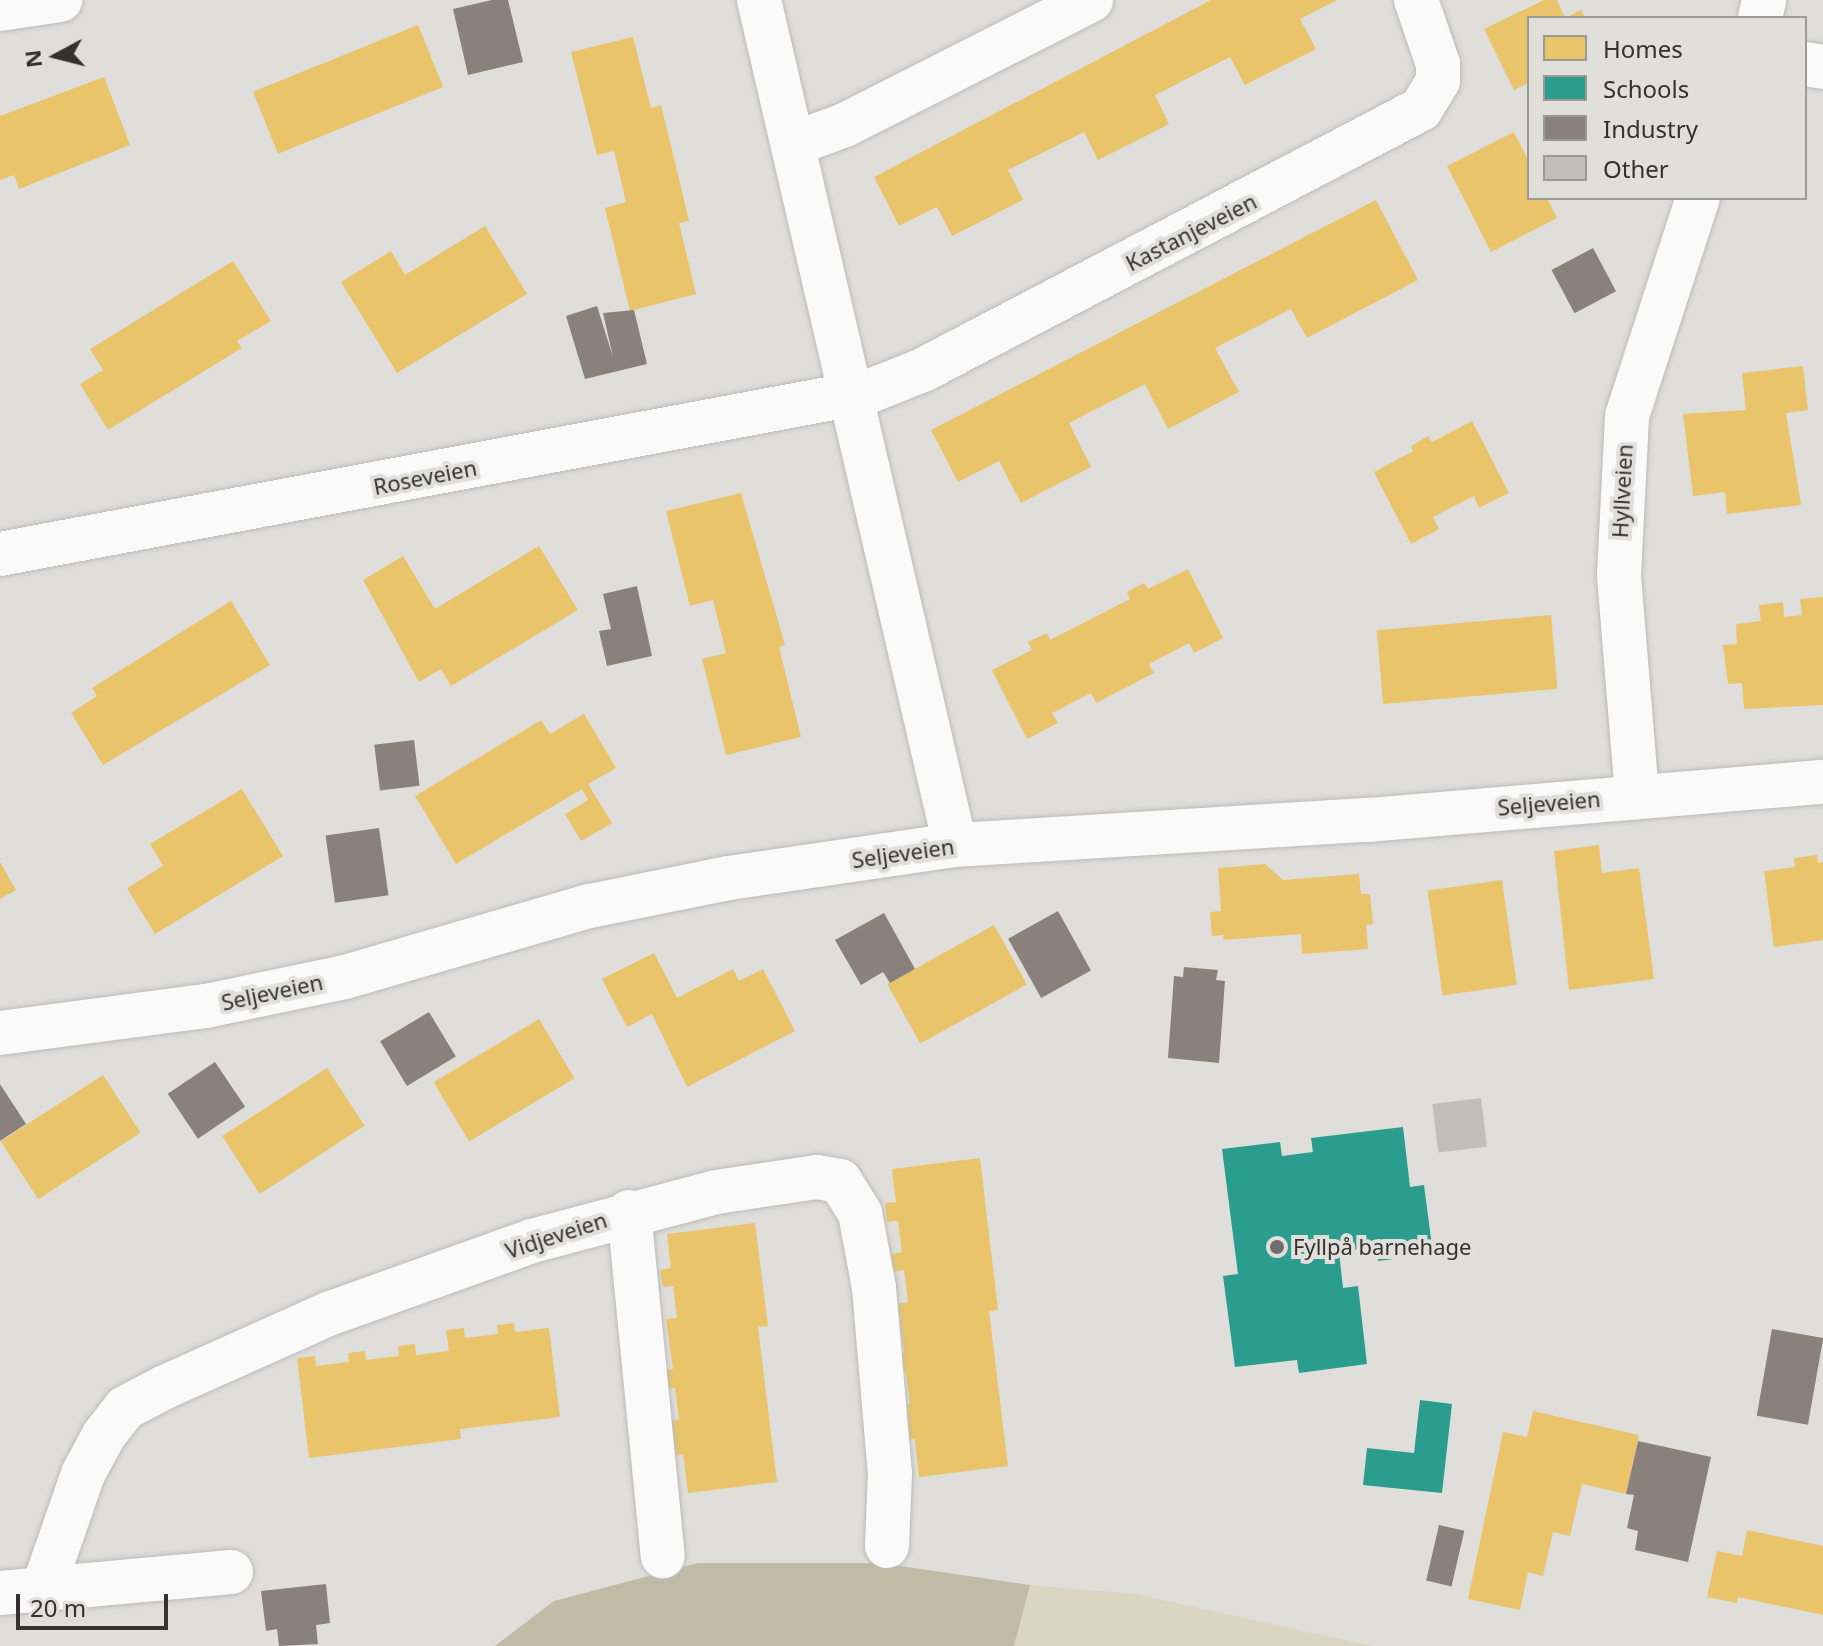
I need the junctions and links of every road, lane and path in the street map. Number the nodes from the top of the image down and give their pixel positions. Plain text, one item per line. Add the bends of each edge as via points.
1 (60, 0) edge
2 (759, 0) edge
3 (1091, 0) edge
4 (1416, 0) edge
5 (0, 9) edge
6 (793, 144) junction
7 (1697, 200) edge
8 (850, 394) junction
9 (0, 554) edge
10 (1823, 782) edge
11 (1637, 795) junction
12 (955, 845) junction
13 (0, 1033) edge
14 (629, 1212) junction
15 (887, 1546) dead end
16 (663, 1556) dead end
17 (231, 1572) dead end
18 (43, 1589) junction
19 (0, 1593) edge

1 - 5 street
2 - 6 street
3 - 6 street via 845,125
4 - 8 street, Kastanjeveien via 1438,64 1438,81 1421,109 923,370
6 - 8 street
7 - 11 street, Hyllveien via 1627,416 1619,575
8 - 9 street, Roseveien
8 - 12 street
10 - 11 street, Seljeveien
11 - 12 street, Seljeveien via 1368,820
12 - 13 street, Seljeveien via 729,878 590,906 345,977 206,1006
14 - 15 street, Vidjeveien via 817,1177 840,1181 850,1191 860,1213 874,1288 890,1473
14 - 16 street
14 - 18 street, Vidjeveien via 328,1314 125,1408 83,1474
17 - 18 street
18 - 19 street

